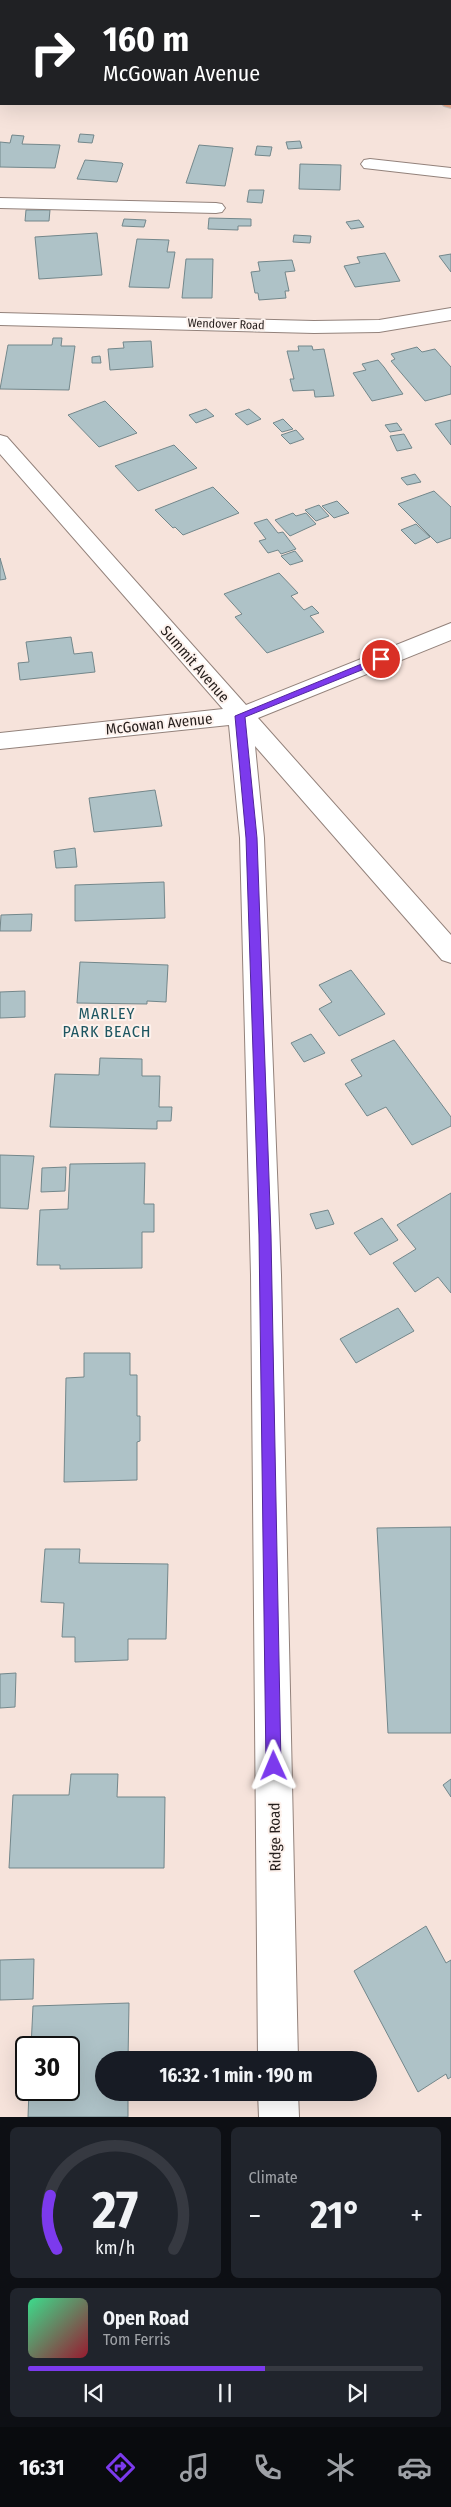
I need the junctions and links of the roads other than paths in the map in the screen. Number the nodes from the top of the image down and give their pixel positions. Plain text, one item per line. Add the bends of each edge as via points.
1 (370, 164) dead end
2 (451, 173) edge
3 (0, 203) edge
4 (216, 208) dead end
5 (451, 314) edge
6 (0, 319) edge
7 (0, 441) edge
8 (451, 631) edge
9 (240, 716) junction
10 (0, 741) edge
11 (451, 953) edge
12 (278, 2051) edge
13 (278, 2101) edge
14 (279, 2117) edge

1 - 2 street
3 - 4 street
5 - 6 street, Wendover Road via 379,326 314,327
7 - 9 street, Summit Avenue
8 - 9 street, McGowan Avenue
9 - 10 street, McGowan Avenue
9 - 11 street, Summit Avenue
9 - 12 street, Ridge Road via 252,838 266,1265
13 - 14 street

